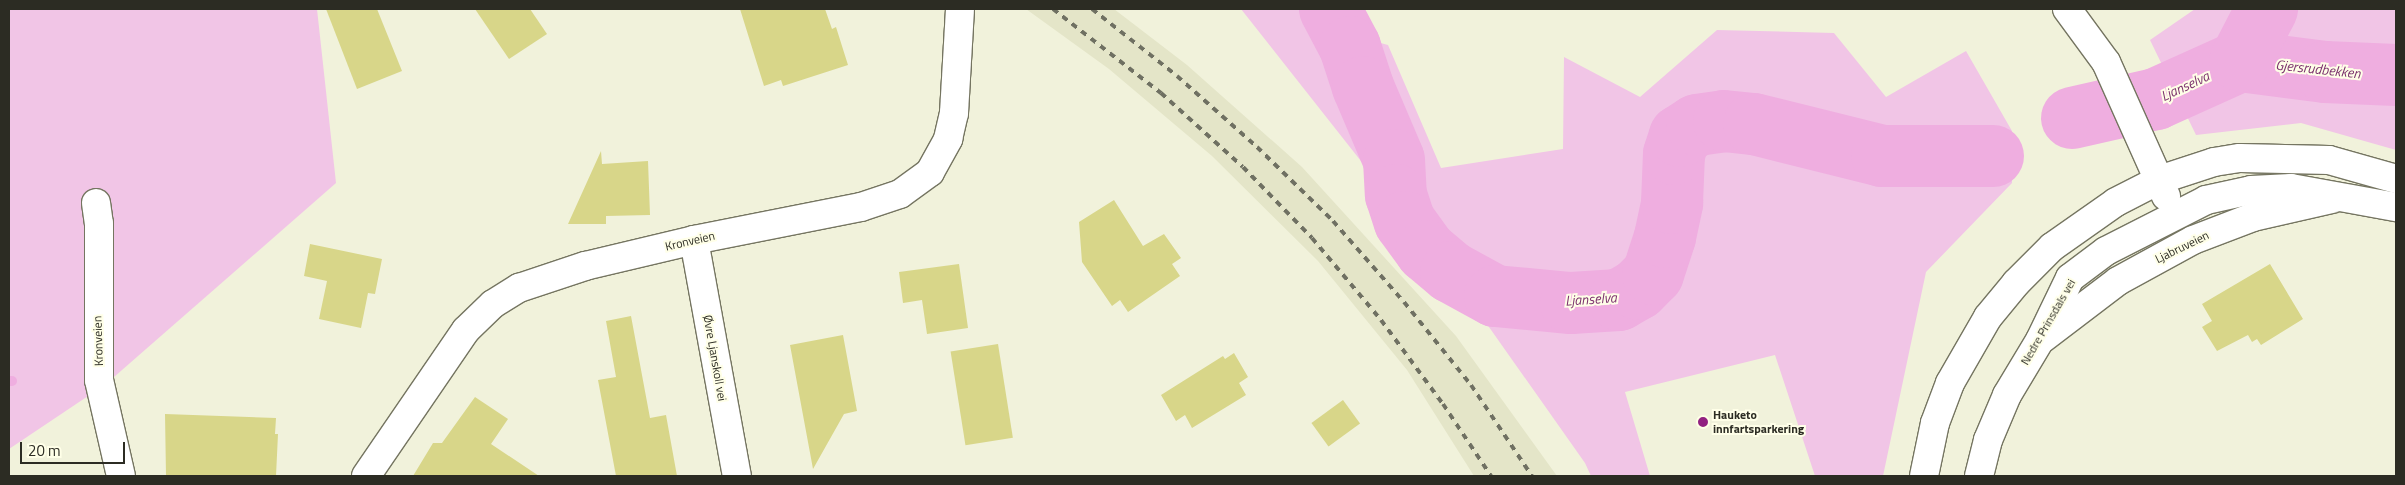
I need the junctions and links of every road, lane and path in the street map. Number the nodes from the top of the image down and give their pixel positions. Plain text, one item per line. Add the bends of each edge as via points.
1 (960, 9) edge
2 (2067, 9) edge
3 (2396, 179) edge
4 (2159, 180) junction
5 (2344, 196) junction
6 (96, 204) dead end
7 (2396, 207) edge
8 (2174, 215) junction
9 (694, 240) junction
10 (2040, 340) junction
11 (121, 476) edge
12 (366, 476) edge
13 (737, 476) edge
14 (1924, 476) edge
15 (1979, 476) edge

1 - 9 main road, Kronveien via 954,113 948,139 930,172 900,194 861,207
2 - 4 main road via 2096,45 2114,78
3 - 4 main road via 2329,160 2265,157 2214,162
4 - 8 main road
4 - 14 main road via 2116,202 2052,247 1988,317 1950,383 1935,424
5 - 7 main road, Ljabruveien
5 - 8 main road, Ljabruveien via 2291,188 2252,190 2213,198
5 - 10 main road, Ljabruveien via 2253,218 2193,240 2118,281
6 - 11 main road, Kronveien via 99,380
8 - 10 main road, Nedre Prinsdals vei via 2106,251 2070,278
9 - 12 main road, Kronveien via 585,266 519,288 493,304 466,330
9 - 13 main road, Øvre Ljanskoll vei
10 - 15 main road, Nedre Prinsdals vei via 2007,395 1988,440

